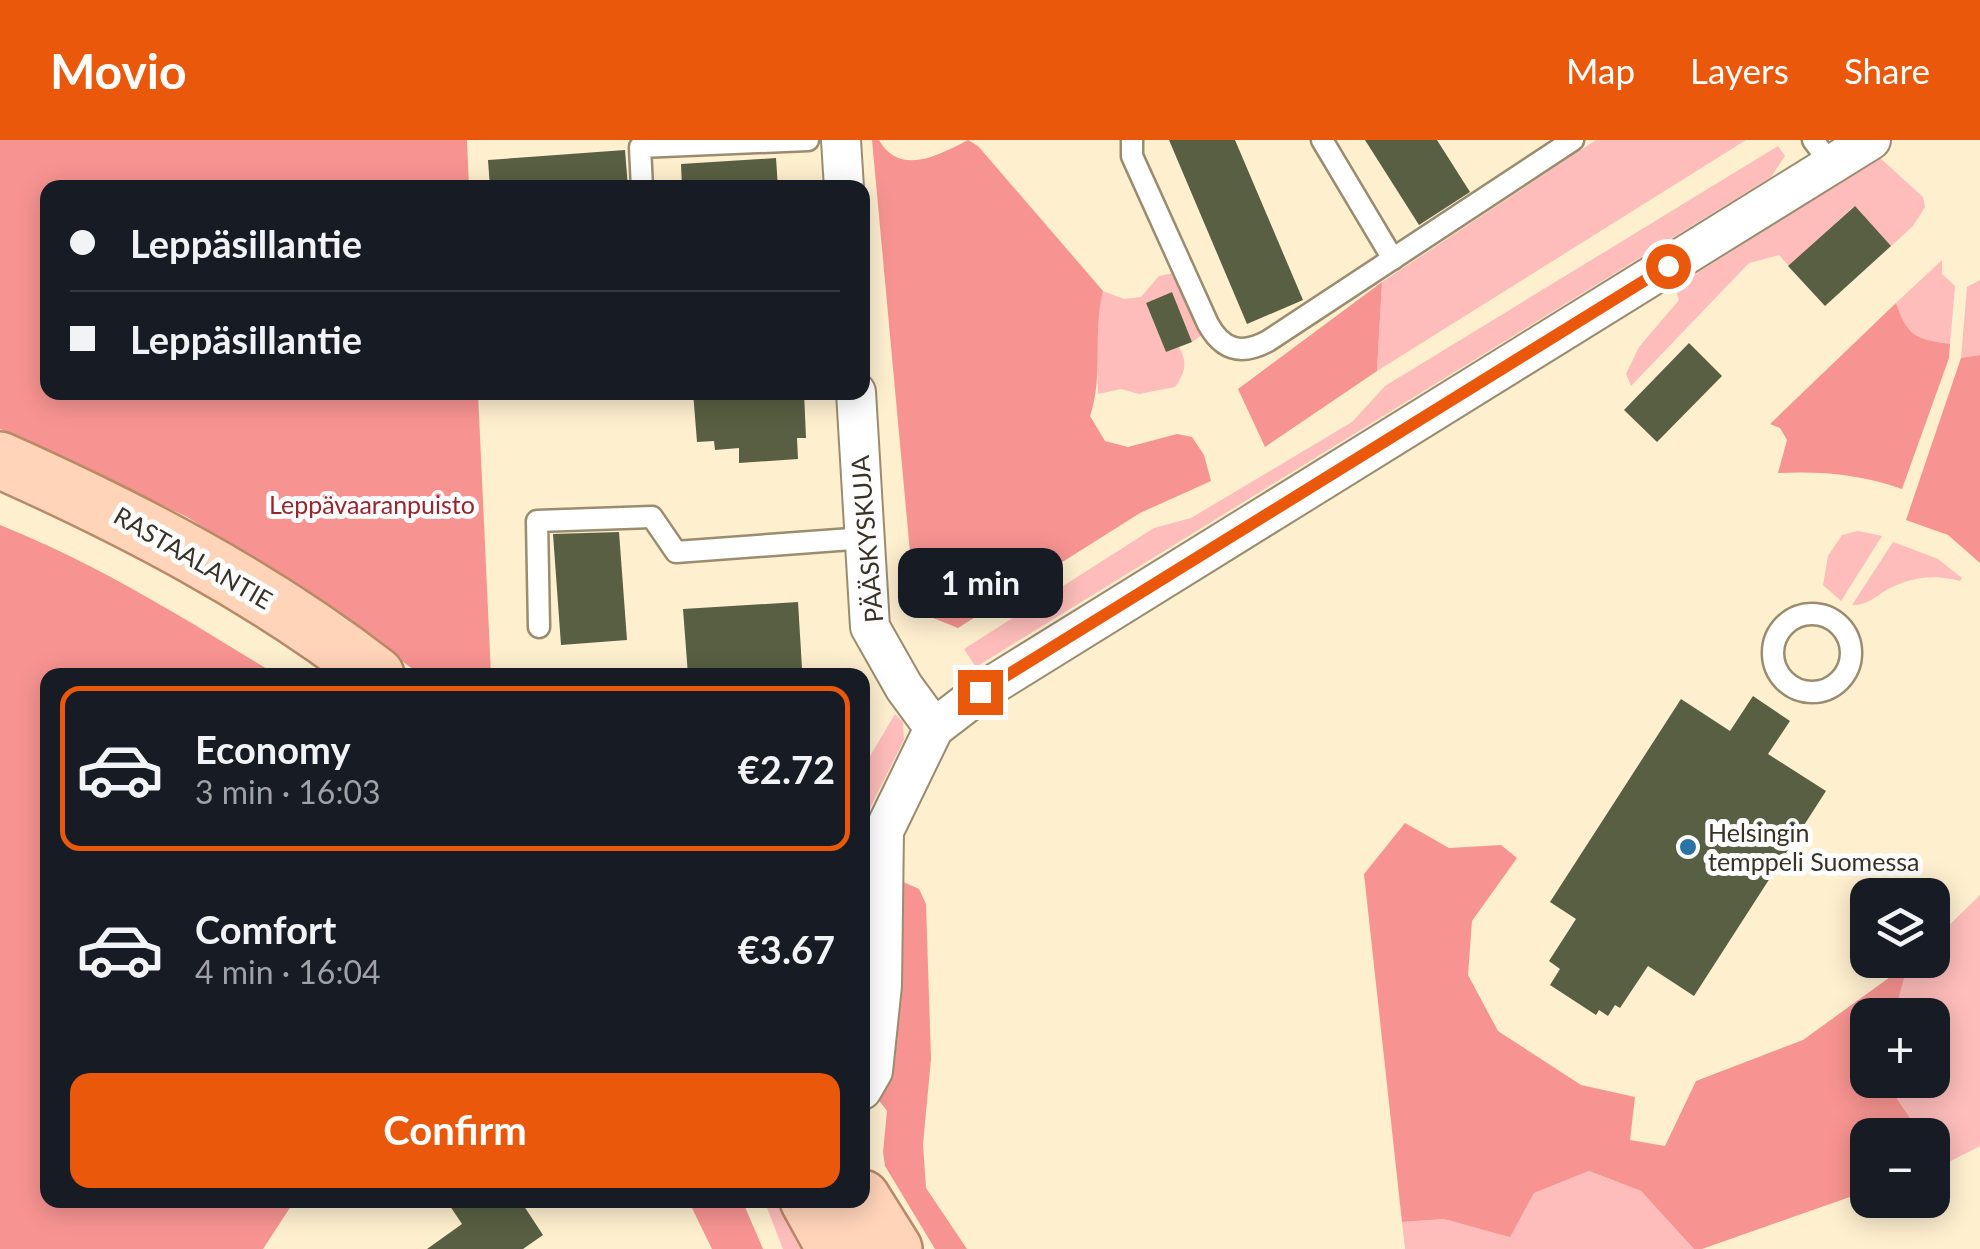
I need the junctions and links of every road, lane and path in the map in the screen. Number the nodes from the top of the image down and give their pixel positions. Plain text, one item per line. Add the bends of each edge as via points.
1 (808, 140) edge
2 (841, 140) edge
3 (1132, 140) edge
4 (1322, 140) edge
5 (1871, 140) edge
6 (1567, 141) edge
7 (1822, 152) edge
8 (642, 180) edge
9 (844, 180) edge
10 (1393, 259) junction
11 (856, 400) edge
12 (0, 460) edge
13 (865, 538) junction
14 (539, 627) dead end
15 (366, 668) edge
16 (934, 728) junction
17 (870, 1037) edge
18 (870, 1076) edge
19 (812, 1208) edge
20 (868, 1208) edge
21 (835, 1249) edge
22 (894, 1249) edge

1 - 8 lane via 640,147
2 - 9 street
3 - 10 lane via 1132,156 1208,324 1236,348 1252,350 1268,341
4 - 10 lane
5 - 7 street
6 - 10 lane
7 - 16 street via 980,692
11 - 13 street, PÄÄSKYSKUJA
12 - 15 main road, RASTAALANTIE via 176,544
13 - 14 lane via 676,552 652,517 537,521
13 - 16 street, PÄÄSKYSKUJA via 870,627
16 - 17 street via 884,831 882,985
17 - 18 street
19 - 21 main road
20 - 22 main road

